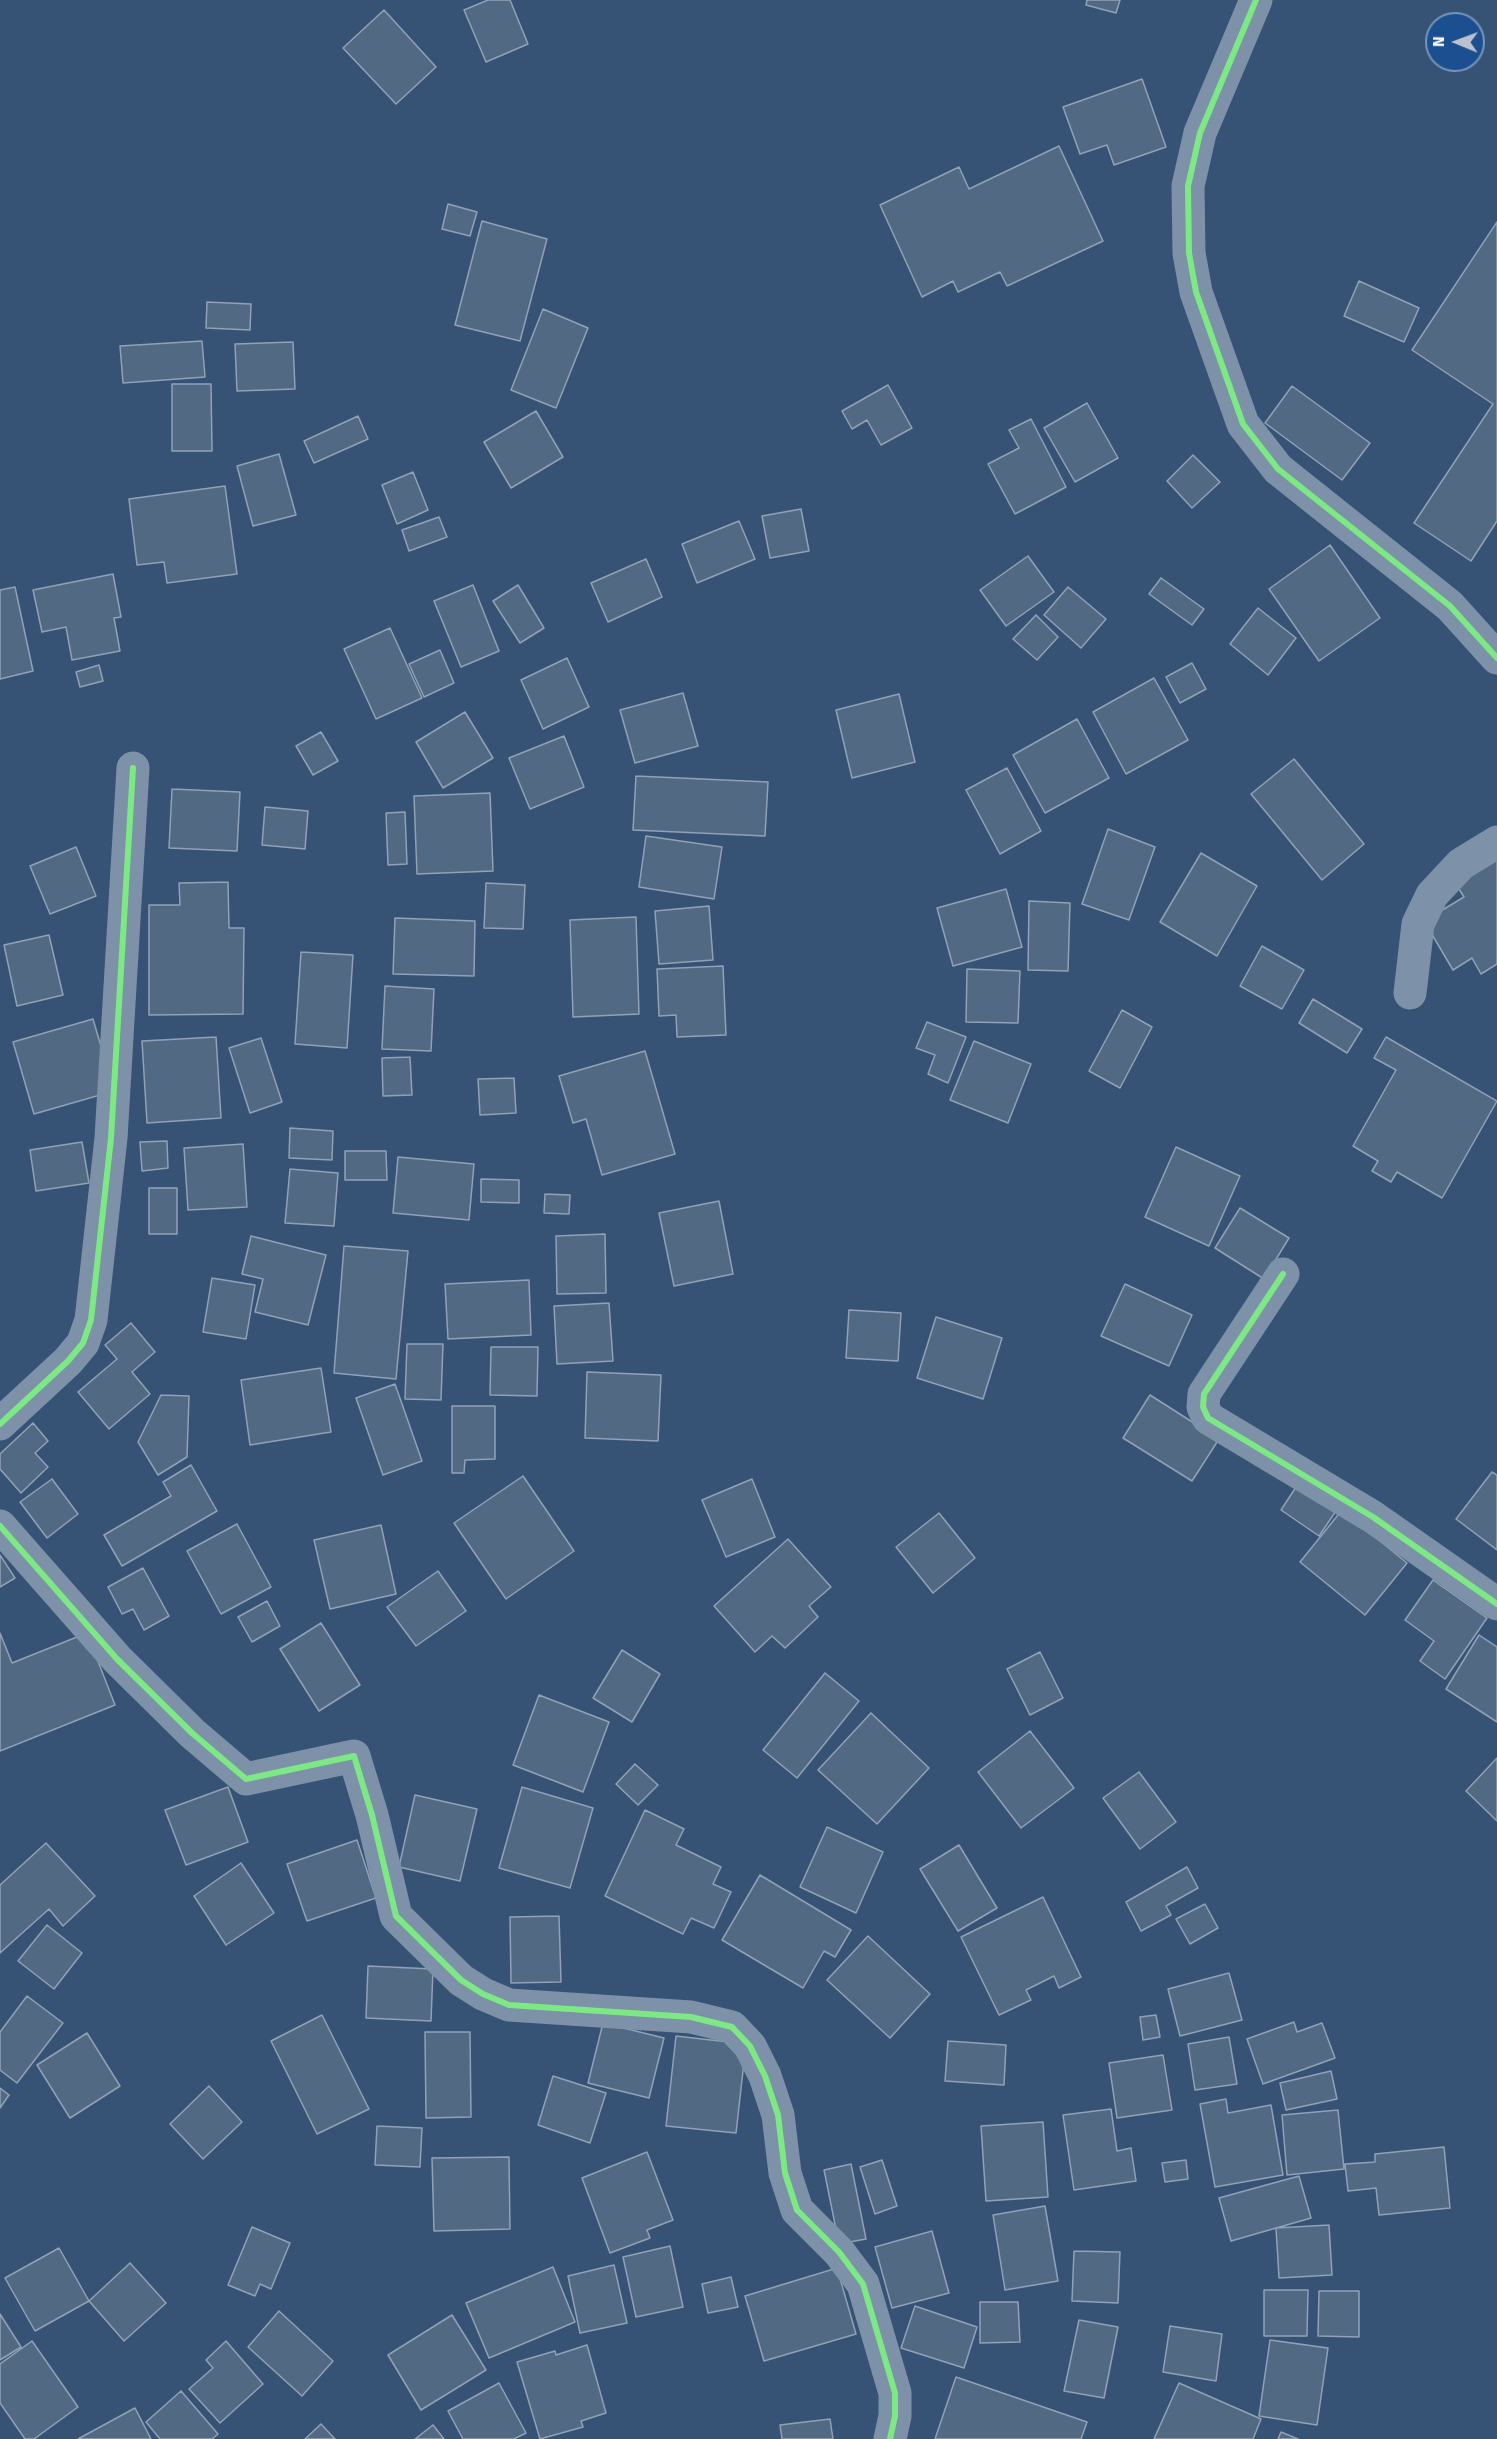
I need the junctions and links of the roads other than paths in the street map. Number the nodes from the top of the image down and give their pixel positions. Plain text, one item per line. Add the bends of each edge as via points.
1 (1256, 0) edge
2 (1497, 658) edge
3 (133, 768) dead end
4 (1497, 842) edge
5 (1410, 993) dead end
6 (1283, 1274) dead end
7 (0, 1424) edge
8 (0, 1526) edge
9 (1497, 1604) edge
10 (890, 2439) edge

1 - 2 street via 1200,133 1188,186 1189,253 1196,292 1243,424 1278,469 1449,606
3 - 7 street via 112,1127 91,1320 82,1343 68,1361
4 - 5 street via 1461,864 1432,895 1418,924
6 - 9 street via 1204,1394 1203,1407 1208,1418 1373,1517
8 - 10 street via 117,1659 192,1733 246,1779 354,1756 396,1916 461,1980 509,2005 692,2017 732,2027 750,2046 765,2076 778,2115 785,2173 797,2210 839,2252 863,2284 895,2393

